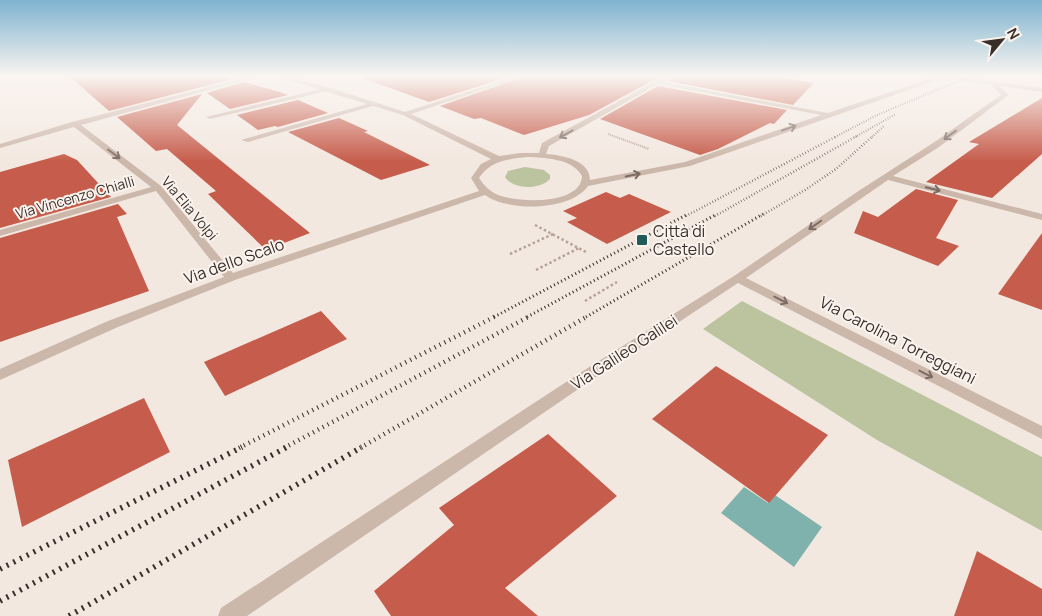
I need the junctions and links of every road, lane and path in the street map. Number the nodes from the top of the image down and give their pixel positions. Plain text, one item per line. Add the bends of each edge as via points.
1 (148, 105) edge
2 (262, 105) edge
3 (371, 105) edge
4 (376, 105) edge
5 (433, 105) edge
6 (616, 105) edge
7 (774, 105) edge
8 (857, 105) edge
9 (992, 105) edge
10 (405, 114) junction
11 (827, 115) junction
12 (210, 117) dead end
13 (75, 124) junction
14 (583, 124) junction
15 (245, 140) dead end
16 (0, 146) edge
17 (542, 155) junction
18 (498, 159) junction
19 (687, 164) junction
20 (886, 177) junction
21 (586, 184) junction
22 (158, 188) junction
23 (485, 192) junction
24 (1042, 217) edge
25 (0, 233) edge
26 (553, 234) dead end
27 (580, 248) dead end
28 (510, 254) dead end
29 (536, 270) dead end
30 (231, 278) junction
31 (738, 278) junction
32 (617, 282) dead end
33 (585, 301) dead end
34 (0, 375) edge
35 (1042, 432) edge
36 (229, 616) edge

1 - 13 street
2 - 12 street
3 - 15 street
4 - 10 street
5 - 10 street
6 - 14 street
7 - 11 street
8 - 11 street
9 -> 20 street, Via Galileo Galilei
10 - 18 street
19 -> 11 street
13 - 16 street
13 -> 22 street, Via Elia Volpi
14 -> 17 street via 545,146
14 - 19 path
17 - 18 street
17 - 21 street via 577,166 586,177
18 - 23 street via 478,170 477,185
21 -> 19 street
20 -> 24 street
20 -> 31 street, Via Galileo Galilei
21 - 23 street via 565,198 547,202 510,201
22 - 25 street, Via Vincenzo Chialli
22 - 30 street, Via Elia Volpi
23 - 30 street, Via dello Scalo
26 - 28 path
27 - 29 path
30 - 34 street, Via dello Scalo via 113,324
31 -> 35 street, Via Carolina Torreggiani
31 - 36 street, Via Galileo Galilei via 588,374
32 - 33 path

